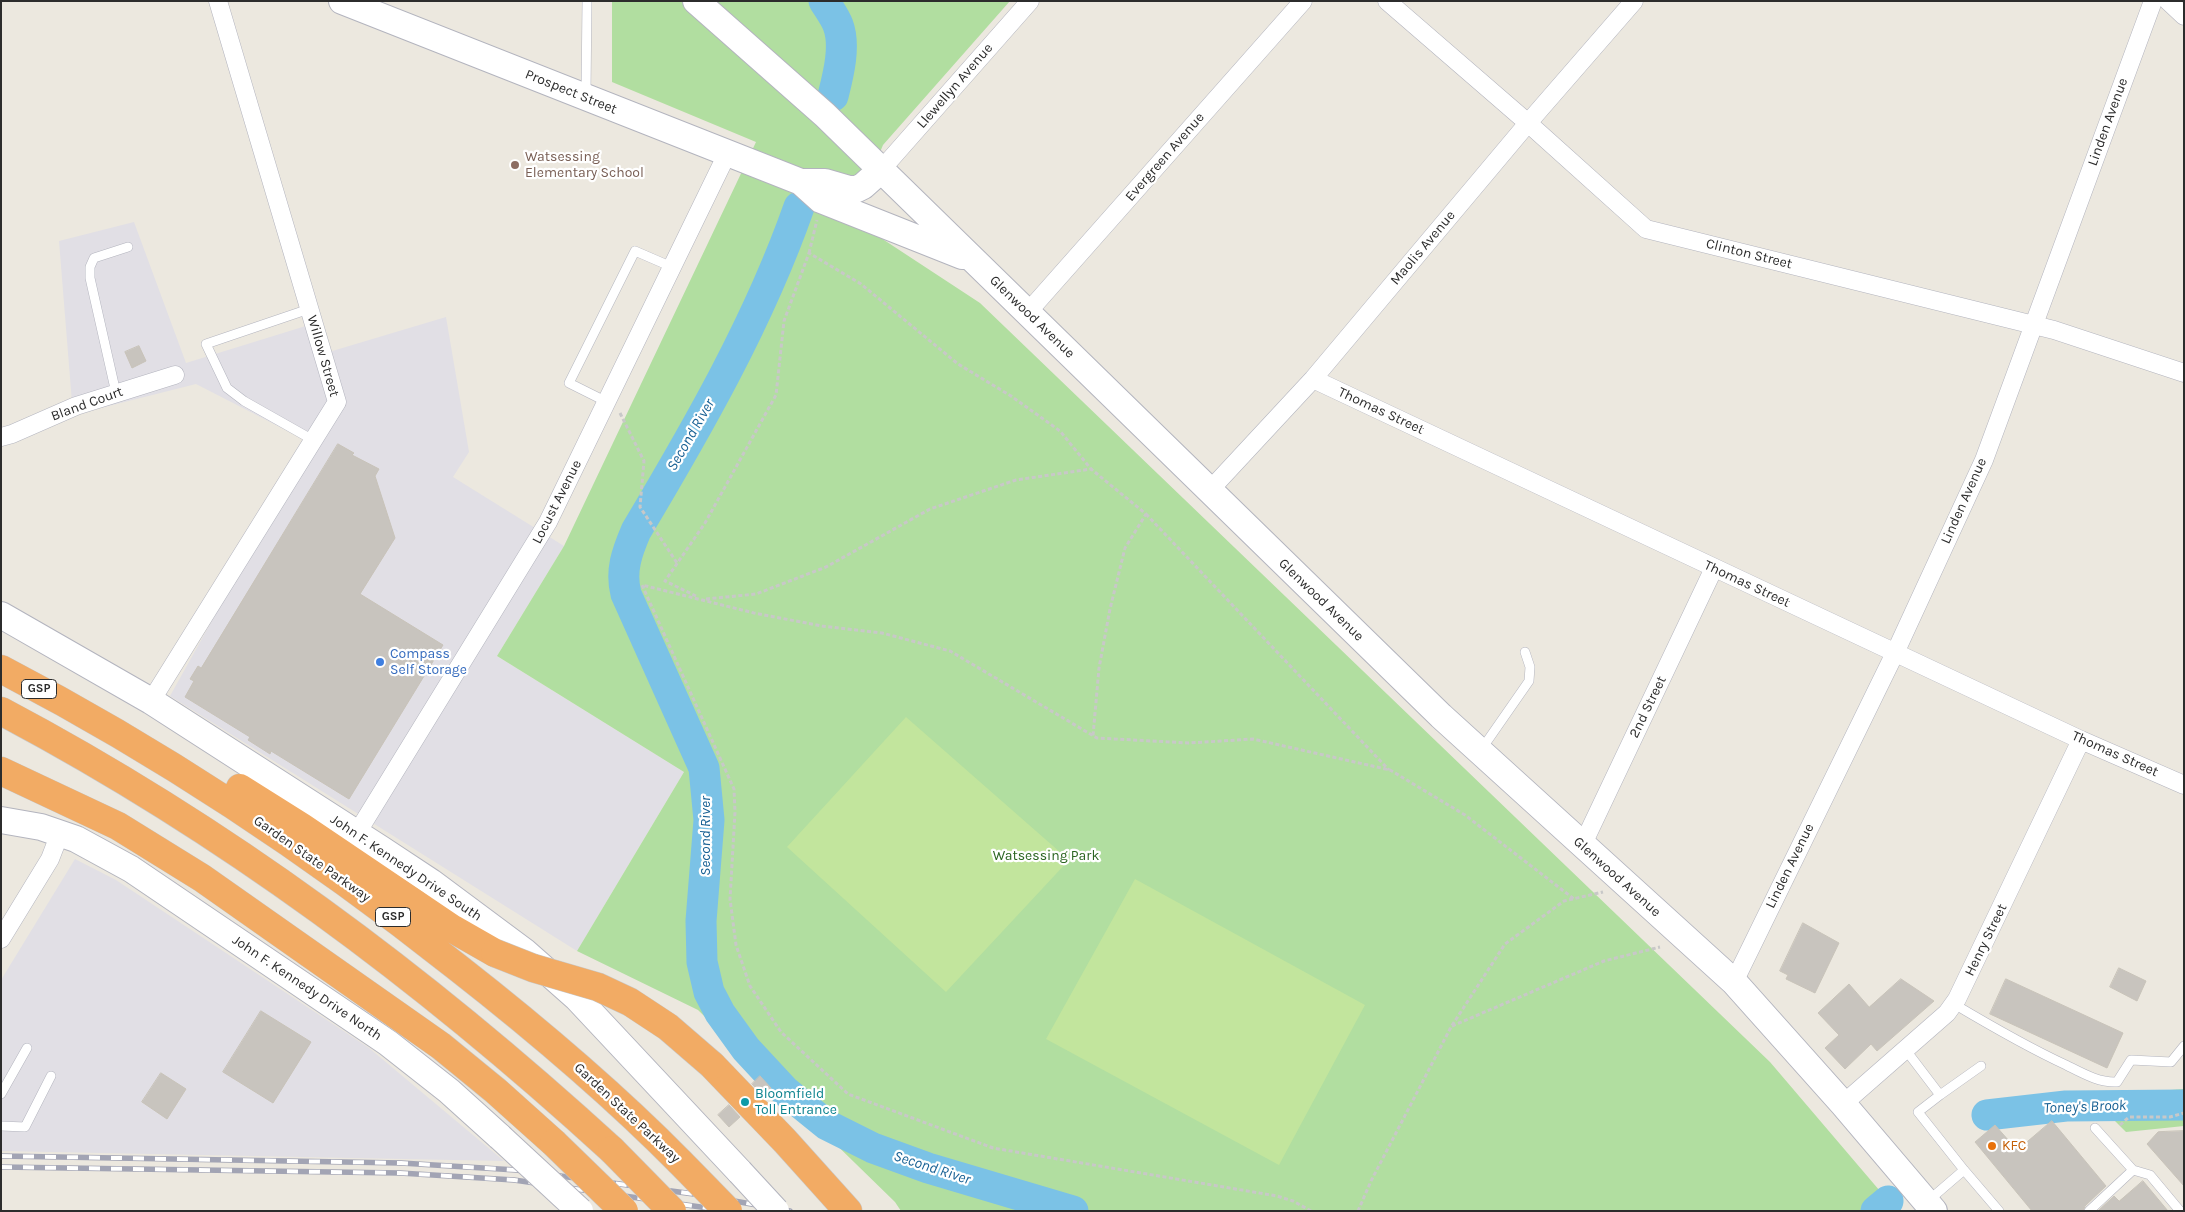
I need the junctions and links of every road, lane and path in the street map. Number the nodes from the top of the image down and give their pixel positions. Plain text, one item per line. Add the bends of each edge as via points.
1 (218, 1) edge
2 (342, 1) edge
3 (587, 1) edge
4 (696, 1) edge
5 (1030, 1) edge
6 (1303, 1) edge
7 (1387, 1) edge
8 (1634, 1) edge
9 (2153, 1) edge
10 (2168, 1) edge
11 (2184, 16) edge
12 (586, 98) junction
13 (1528, 123) junction
14 (727, 154) junction
15 (881, 170) junction
16 (801, 182) junction
17 (128, 247) dead end
18 (974, 261) junction
19 (672, 267) junction
20 (309, 309) junction
21 (1028, 312) junction
22 (2033, 325) junction
23 (2184, 373) edge
24 (174, 376) dead end
25 (1312, 379) junction
26 (116, 393) junction
27 (609, 398) junction
28 (1, 436) edge
29 (313, 440) junction
30 (1091, 469) junction
31 (1209, 490) junction
32 (1146, 514) junction
33 (677, 563) junction
34 (1714, 568) junction
35 (702, 600) junction
36 (1, 615) edge
37 (1525, 652) dead end
38 (1895, 653) junction
39 (1, 668) edge
40 (151, 701) junction
41 (77, 709) junction
42 (1, 711) edge
43 (1093, 736) junction
44 (2081, 740) junction
45 (1479, 752) junction
46 (1390, 770) junction
47 (1, 771) edge
48 (2184, 785) edge
49 (1, 820) edge
50 (60, 833) junction
51 (357, 833) junction
52 (1582, 846) junction
53 (1628, 887) junction
54 (1574, 899) junction
55 (1, 939) edge
56 (1660, 947) dead end
57 (1734, 982) junction
58 (1954, 1004) junction
59 (1451, 1027) junction
60 (2184, 1046) edge
61 (27, 1048) dead end
62 (1905, 1049) junction
63 (1981, 1066) dead end
64 (51, 1076) dead end
65 (1, 1094) edge
66 (1940, 1095) junction
67 (1843, 1104) junction
68 (2184, 1113) edge
69 (2120, 1125) dead end
70 (1, 1126) edge
71 (2095, 1128) dead end
72 (1964, 1170) junction
73 (2133, 1170) junction
74 (1930, 1206) edge
75 (580, 1211) edge
76 (624, 1211) edge
77 (672, 1211) edge
78 (728, 1211) edge
79 (776, 1211) edge
80 (848, 1211) edge
81 (1311, 1211) edge
82 (1358, 1211) edge
83 (1999, 1211) edge
84 (2089, 1211) edge
85 (2180, 1211) edge

1 - 20 street, Willow Street
2 - 12 street, Prospect Street
3 - 12 lane
4 - 15 street, Glenwood Avenue via 825,115
5 - 15 street, Llewellyn Avenue
6 - 21 street, Evergreen Avenue
7 - 13 street, Clinton Street
8 - 13 street, Maolis Avenue
9 - 22 street, Linden Avenue
10 - 11 street
12 - 14 street, Prospect Street
13 - 22 street, Clinton Street via 1646,229
13 - 25 street, Maolis Avenue
14 - 16 street, Prospect Street
14 - 19 street, Locust Avenue
15 - 16 street, Prospect Street via 857,189 825,182
15 - 18 street, Glenwood Avenue
16 - 18 street, Prospect Street via 821,200
17 - 26 lane via 94,258 90,267
18 - 21 street, Glenwood Avenue
19 - 27 street, Locust Avenue
19 - 27 lane via 635,251 569,383
20 - 29 street, Willow Street via 337,402
20 - 29 lane via 206,344 227,388
21 - 31 street, Glenwood Avenue
22 - 23 street, Clinton Street
22 - 38 street, Linden Avenue via 1984,460
24 - 26 street, Bland Court
25 - 31 street, Maolis Avenue
25 - 34 street, Thomas Street
26 - 28 street, Bland Court
27 - 33 path via 644,461 640,507
27 - 51 street, Locust Avenue via 540,537
29 - 40 street, Willow Street
30 - 32 path
30 - 33 path via 1060,431 958,364 860,284 809,254 784,321 776,394 705,523
30 - 35 path via 1016,480 930,510 826,567 756,594
31 - 45 street, Glenwood Avenue
32 - 43 path via 1126,548 1110,609 1099,668
32 - 46 path
33 - 35 path via 665,581
34 - 38 street, Thomas Street
34 - 52 street, 2nd Street
35 - 43 path via 822,626 882,633 950,651
35 - 81 path via 642,585 734,789 736,812 730,899 736,945 750,986 781,1032 848,1094 993,1148 1278,1196
36 - 40 street, John F. Kennedy Drive South
37 - 45 lane via 1530,667 1529,681
38 - 44 street, Thomas Street
38 - 57 street, Linden Avenue
39 - 41 highway, Garden State Parkway / GSP
40 - 51 street, John F. Kennedy Drive South
41 - 78 highway, Garden State Parkway / GSP, bridge via 239,808 395,918 543,1036 636,1119
41 - 80 highway, bridge via 192,762 251,794 453,930 495,953 630,1002 668,1027 712,1065
42 - 77 highway, GSP, bridge via 163,804 322,911 400,969 480,1033 612,1150
43 - 46 path via 1189,743 1253,739
44 - 48 street, Thomas Street
44 - 58 street, Henry Street
45 - 52 street, Glenwood Avenue
46 - 54 path via 1465,816
47 - 76 highway, bridge via 118,826 195,874 428,1036 496,1090
49 - 50 street, John F. Kennedy Drive North
50 - 55 street via 50,859
50 - 75 street, John F. Kennedy Drive North, bridge via 132,869 388,1043 450,1091
51 - 79 street, John F. Kennedy Drive South, bridge via 431,882 553,974
52 - 53 street, Glenwood Avenue
53 - 54 path
53 - 57 street, Glenwood Avenue
54 - 59 path via 1564,901 1505,944
56 - 59 path via 1604,960
57 - 67 street, Glenwood Avenue
58 - 60 lane via 2016,1042 2108,1083 2117,1082 2131,1060 2171,1062
58 - 62 street, Henry Street
59 - 82 path
61 - 65 lane
62 - 66 lane
62 - 67 street, Henry Street
63 - 66 lane
64 - 70 lane via 25,1127
66 - 72 lane via 1918,1112
67 - 74 street, Glenwood Avenue
68 - 69 path via 2170,1117 2129,1117
71 - 73 lane
72 - 74 lane
72 - 83 lane
73 - 84 lane
73 - 85 lane via 2150,1175

